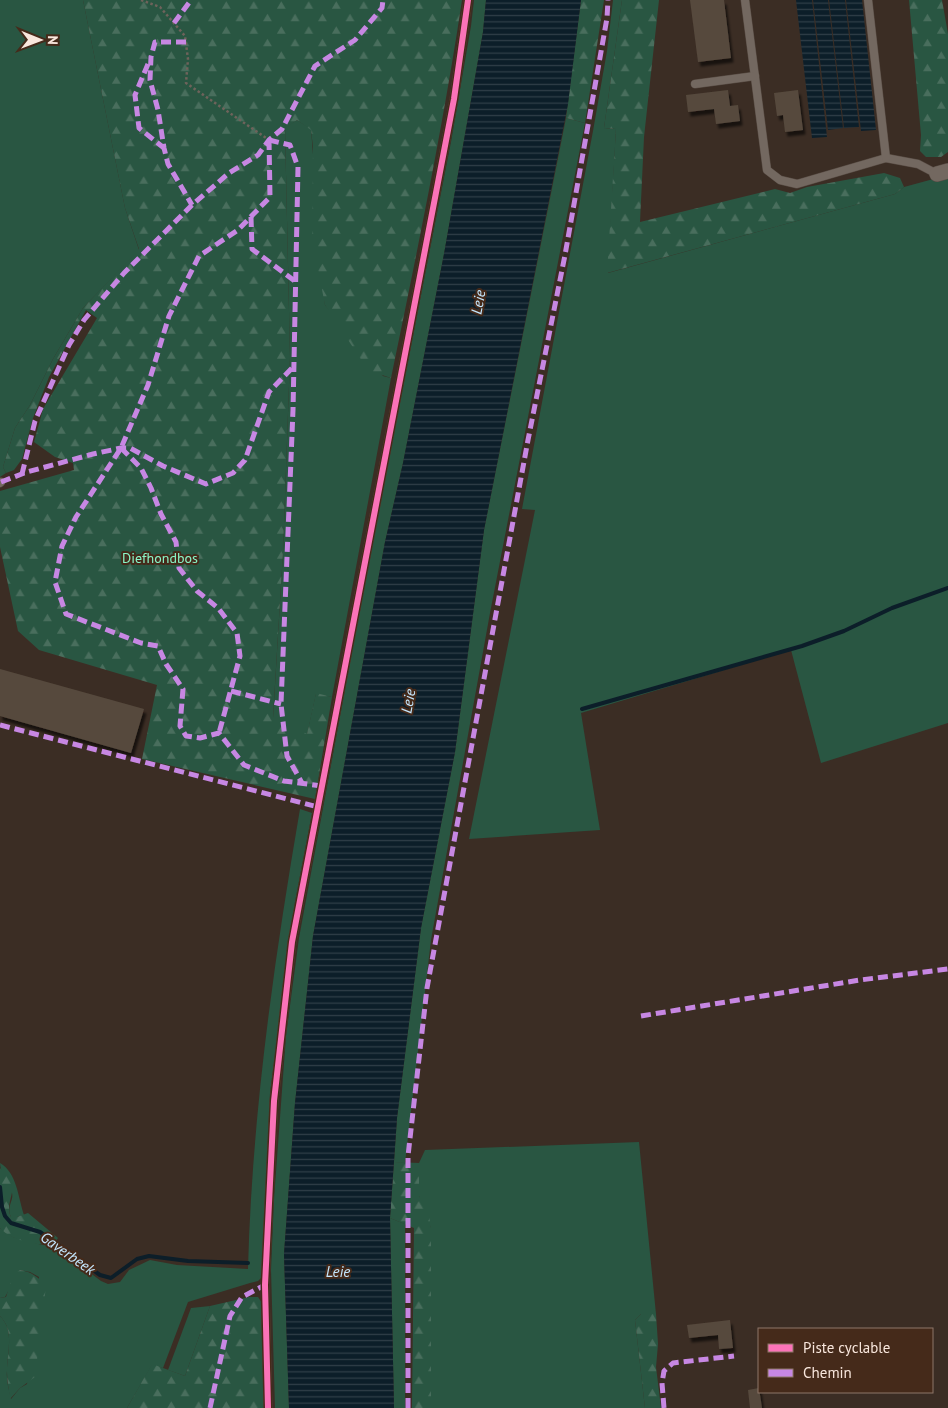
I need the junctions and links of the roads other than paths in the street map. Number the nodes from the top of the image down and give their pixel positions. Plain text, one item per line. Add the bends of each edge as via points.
1 (468, 0) edge
2 (745, 0) edge
3 (868, 0) edge
4 (754, 76) junction
5 (695, 84) dead end
6 (886, 158) junction
7 (943, 172) edge
8 (268, 1408) edge

1 - 8 lane via 450,119 292,942 274,1100 264,1285
2 - 4 lane
3 - 6 lane
4 - 5 lane
4 - 6 lane via 768,170 780,180 797,184
6 - 7 lane

